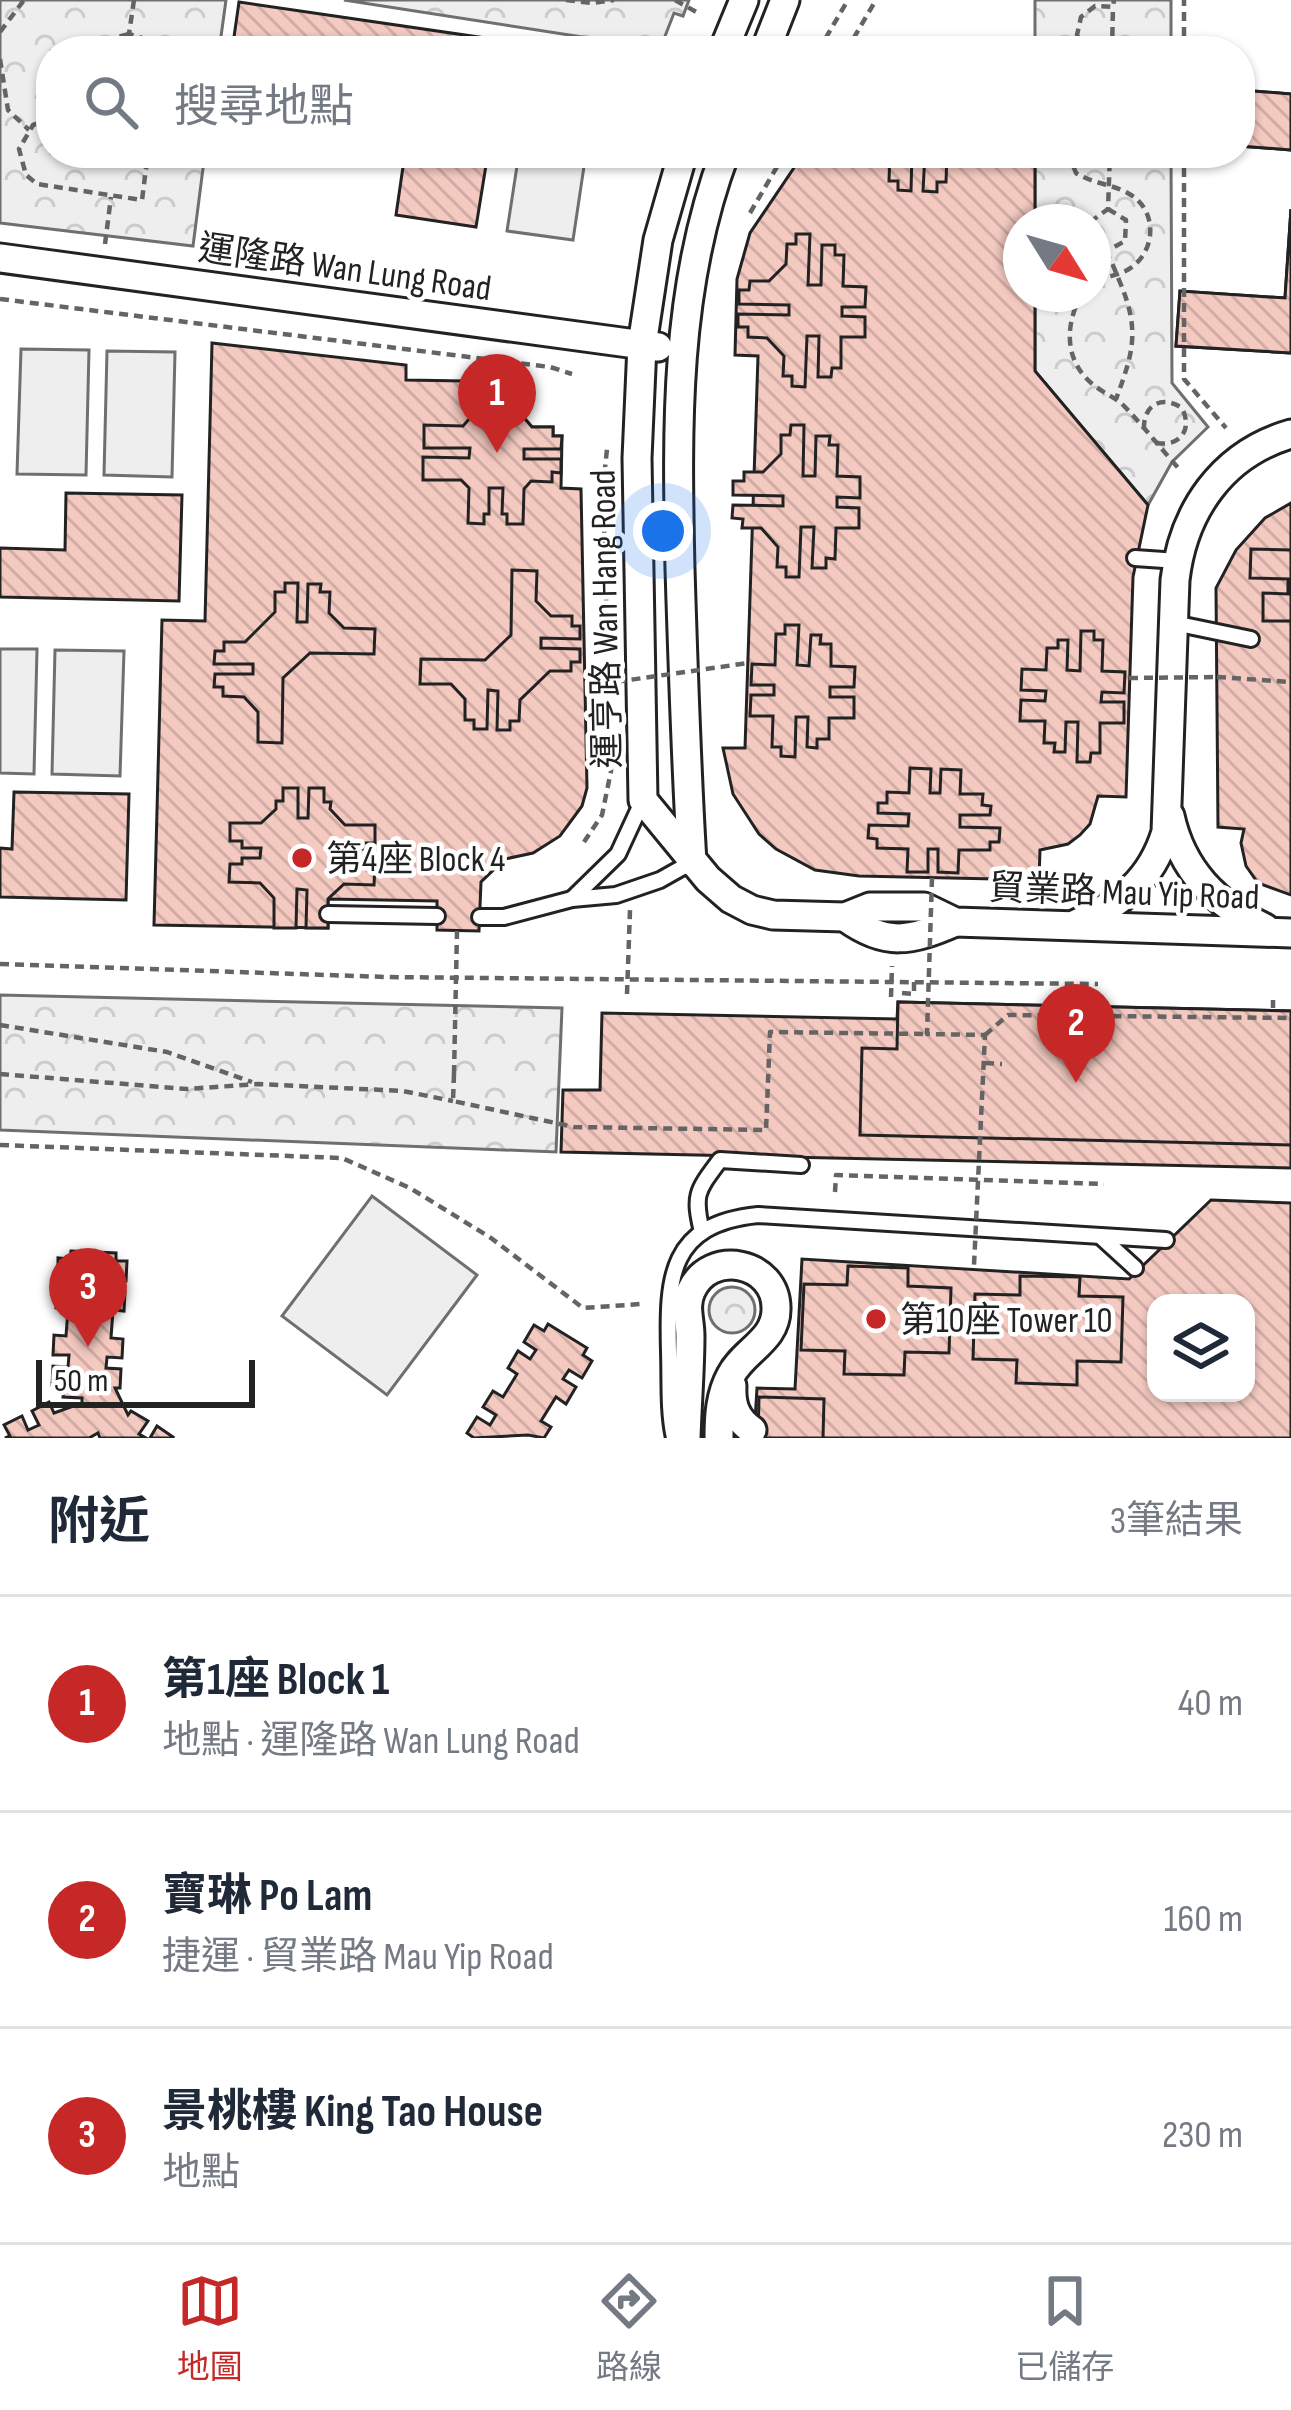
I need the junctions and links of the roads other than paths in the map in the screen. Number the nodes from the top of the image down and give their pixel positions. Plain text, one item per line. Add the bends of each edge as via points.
1 (743, 0) edge
2 (784, 0) edge
3 (729, 36) edge
4 (771, 36) edge
5 (679, 168) edge
6 (721, 168) edge
7 (0, 258) edge
8 (642, 345) junction
9 (680, 350) junction
10 (1291, 434) edge
11 (1135, 558) dead end
12 (1178, 561) junction
13 (1174, 623) junction
14 (1251, 639) dead end
15 (643, 800) junction
16 (1169, 811) junction
17 (692, 862) junction
18 (572, 899) junction
19 (328, 914) dead end
20 (437, 916) dead end
21 (480, 916) dead end
22 (1072, 926) junction
23 (1283, 933) edge
24 (801, 1165) dead end
25 (702, 1232) junction
26 (1100, 1236) junction
27 (1166, 1240) dead end
28 (1135, 1268) dead end
29 (733, 1370) junction
30 (752, 1430) dead end
31 (674, 1438) edge
32 (686, 1438) edge
33 (719, 1438) edge

1 - 3 street
2 - 4 street
5 - 8 street, 運亨路 Wan Hang Road
6 - 9 street, 運亨路 Wan Hang Road
7 - 8 street, 運隆路 Wan Lung Road
8 - 9 street, 運隆路 Wan Lung Road
8 - 15 street, 運亨路 Wan Hang Road
9 - 17 street, 運亨路 Wan Hang Road via 676,464
10 - 12 street via 1222,473 1194,511
11 - 12 lane
12 - 13 street
13 - 14 lane
13 - 16 street
15 - 17 street, 運亨路 Wan Hang Road
15 - 18 lane via 618,854
16 - 22 street via 1160,853 1136,888
16 - 23 street via 1199,881 1236,914
17 - 18 lane via 644,887
17 - 22 street, 貿業路 Mau Yip Road via 752,910 845,917 870,935 923,936 955,922
18 - 21 lane
19 - 20 lane
22 - 23 street, 貿業路 Mau Yip Road
24 - 25 lane via 720,1160 698,1189
25 - 26 lane via 758,1216
25 - 31 lane via 671,1274
26 - 27 lane
26 - 28 lane
29 - 30 street via 733,1408
29 - 32 street via 767,1337 776,1304 763,1276 730,1264 703,1275 689,1296
29 - 33 street

